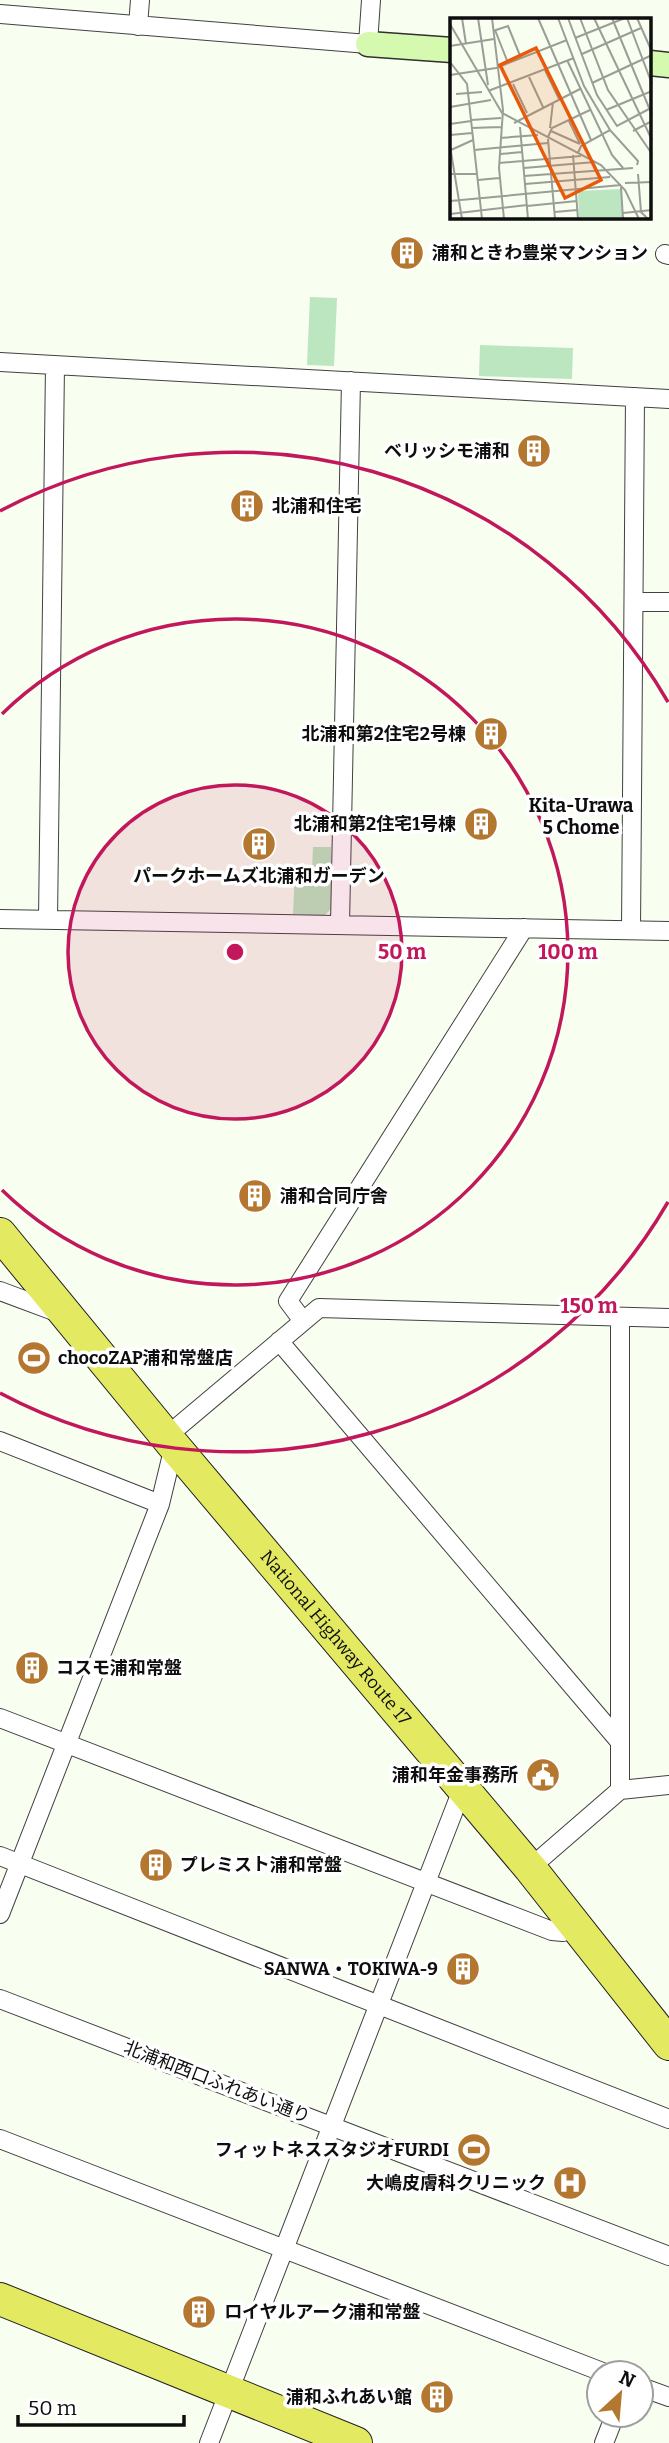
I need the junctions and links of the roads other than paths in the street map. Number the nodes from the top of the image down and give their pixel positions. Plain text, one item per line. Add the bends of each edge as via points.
1 (140, 0) edge
2 (371, 0) edge
3 (0, 14) edge
4 (138, 26) junction
5 (368, 44) junction
6 (450, 50) edge
7 (0, 362) edge
8 (55, 365) junction
9 (351, 381) junction
10 (635, 397) junction
11 (669, 399) edge
12 (634, 602) junction
13 (669, 602) edge
14 (0, 919) edge
15 (48, 920) junction
16 (340, 925) junction
17 (524, 928) junction
18 (631, 930) junction
19 (669, 931) edge
20 (0, 1234) edge
21 (0, 1291) edge
22 (66, 1316) junction
23 (620, 1318) junction
24 (669, 1318) edge
25 (303, 1321) junction
26 (279, 1341) junction
27 (0, 1441) edge
28 (170, 1441) junction
29 (160, 1504) junction
30 (0, 1718) edge
31 (620, 1742) junction
32 (66, 1744) junction
33 (669, 1785) edge
34 (463, 1787) junction
35 (620, 1790) junction
36 (0, 1856) edge
37 (20, 1864) junction
38 (530, 1868) junction
39 (426, 1883) junction
40 (0, 1914) edge
41 (575, 1924) junction
42 (0, 1999) edge
43 (378, 2005) junction
44 (669, 2044) edge
45 (669, 2119) edge
46 (331, 2126) junction
47 (0, 2139) edge
48 (284, 2248) junction
49 (669, 2256) edge
50 (0, 2299) edge
51 (585, 2365) edge
52 (228, 2392) junction
53 (209, 2443) edge
54 (356, 2443) edge

1 - 4 street
2 - 5 street
3 - 4 street
4 - 5 street
5 - 6 street
7 - 8 street
8 - 9 street
8 - 15 street
9 - 10 street
9 - 16 street
10 - 11 street
10 - 12 street
12 - 13 street
12 - 18 street
14 - 15 street
15 - 16 street
16 - 17 street
17 - 18 street
17 - 25 street via 288,1301
18 - 19 street
20 - 22 highway, National Highway Route 17
21 - 22 street
22 - 28 highway, National Highway Route 17
23 - 24 street
23 - 25 street via 319,1308
23 - 31 street
25 - 26 street
26 - 28 street
26 - 31 street
27 - 29 street
28 - 29 street
28 - 34 highway, National Highway Route 17
29 - 32 street
30 - 32 street
31 - 35 street
32 - 37 street
32 - 39 street
33 - 35 street
34 - 38 highway, National Highway Route 17
34 - 39 street
35 - 38 street
36 - 37 street
37 - 40 street
37 - 43 street
38 - 41 highway, National Highway Route 17
39 - 41 street via 552,1931 563,1932
39 - 43 street
41 - 44 highway, National Highway Route 17
42 - 46 street, 北浦和西口ふれあい通り
43 - 45 street
43 - 46 street
46 - 48 street
46 - 49 street, 北浦和西口ふれあい通り
47 - 48 street
48 - 51 street
48 - 52 street
50 - 52 highway
52 - 53 street
52 - 54 highway

